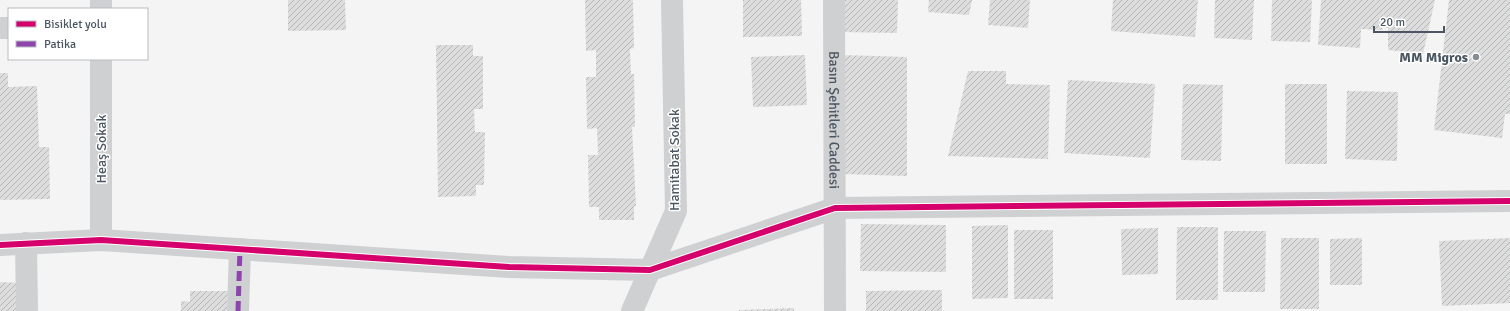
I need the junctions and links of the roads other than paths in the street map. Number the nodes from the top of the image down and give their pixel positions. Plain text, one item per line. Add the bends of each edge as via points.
1 (672, 0) edge
2 (834, 0) edge
3 (101, 60) edge
4 (1510, 201) edge
5 (835, 208) junction
6 (101, 240) junction
7 (26, 243) junction
8 (0, 245) edge
9 (240, 249) junction
10 (650, 270) junction
11 (27, 311) edge
12 (238, 311) edge
13 (632, 311) edge
14 (836, 311) edge

1 - 10 street, Hamitabat Sokak via 676,211
2 - 5 street, Basın Şehitleri Caddesi
3 - 6 street, Heaş Sokak
4 - 5 street
5 - 10 street
5 - 14 street, Basın Şehitleri Caddesi
6 - 7 street
6 - 9 street
7 - 8 street
7 - 11 street
9 - 10 street via 509,267
9 - 12 street
10 - 13 street, Hamitabat Sokak

